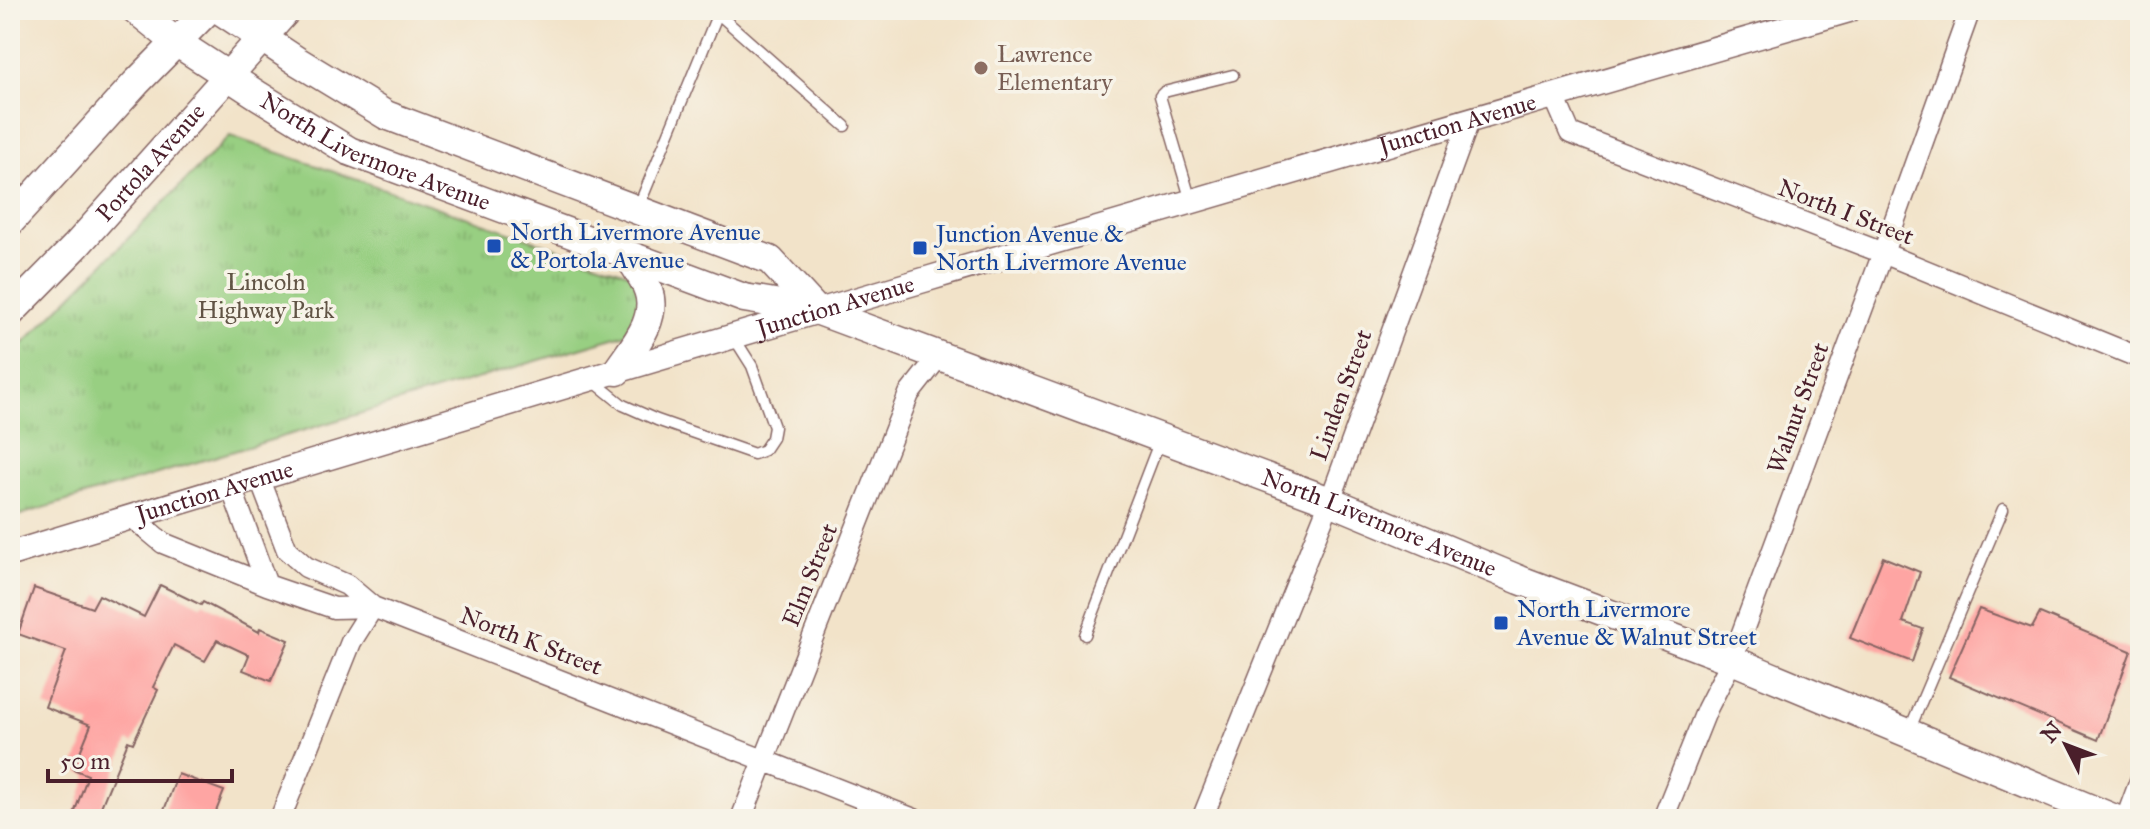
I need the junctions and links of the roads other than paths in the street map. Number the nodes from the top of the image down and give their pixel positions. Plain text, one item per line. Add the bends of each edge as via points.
1 (136, 10) edge
2 (208, 10) edge
3 (220, 10) edge
4 (287, 10) edge
5 (1849, 10) edge
6 (1970, 10) edge
7 (716, 12) edge
8 (1802, 16) edge
9 (261, 38) junction
10 (176, 42) junction
11 (1233, 75) dead end
12 (227, 76) junction
13 (1554, 96) junction
14 (1469, 121) junction
15 (845, 126) dead end
16 (1191, 201) junction
17 (638, 210) junction
18 (10, 222) edge
19 (1883, 253) junction
20 (629, 256) junction
21 (816, 310) junction
22 (10, 313) edge
23 (733, 336) junction
24 (939, 356) junction
25 (2140, 358) edge
26 (604, 375) junction
27 (1161, 438) junction
28 (259, 477) junction
29 (231, 487) junction
30 (1330, 501) junction
31 (2003, 509) dead end
32 (132, 517) junction
33 (10, 554) edge
34 (267, 585) junction
35 (373, 607) junction
36 (1085, 635) dead end
37 (1732, 660) junction
38 (1909, 733) junction
39 (764, 759) junction
40 (2140, 781) edge
41 (280, 819) edge
42 (741, 819) edge
43 (914, 819) edge
44 (1202, 819) edge
45 (1663, 819) edge
46 (2115, 819) edge
47 (2126, 819) edge

1 - 10 main road, North Livermore Avenue
2 - 10 main road
3 - 9 main road, North Livermore Avenue
4 - 9 main road, Portola Avenue
5 - 8 street, Junction Avenue
6 - 19 street, Walnut Street
7 - 15 lane
7 - 17 lane
8 - 13 street, Junction Avenue
9 - 12 main road, Portola Avenue
9 - 17 main road, North Livermore Avenue via 386,115
10 - 12 main road, North Livermore Avenue
10 - 18 main road
11 - 16 lane via 1160,96
12 - 20 main road, North Livermore Avenue via 349,151
12 - 22 main road, Portola Avenue
13 - 14 street, Junction Avenue
13 - 19 street, North I Street via 1570,133
14 - 16 street, Junction Avenue
14 - 30 street, Linden Street
16 - 21 street, Junction Avenue
17 - 21 main road, North Livermore Avenue via 770,260
19 - 25 street, North I Street
19 - 37 street, Walnut Street
20 - 21 main road, North Livermore Avenue via 744,298
20 - 26 main road via 649,291 651,308 647,324
21 - 23 street, Junction Avenue
21 - 24 main road, North Livermore Avenue
23 - 26 street, Junction Avenue
23 - 26 lane via 752,366 774,427 764,450 754,454 623,405
24 - 27 main road, North Livermore Avenue
24 - 39 street, Elm Street via 909,394
26 - 28 street, Junction Avenue
27 - 30 main road, North Livermore Avenue
27 - 36 lane
28 - 29 street, Junction Avenue
28 - 35 street via 287,550
29 - 32 street, Junction Avenue
29 - 34 street
30 - 37 main road, North Livermore Avenue
30 - 44 street, Linden Street
31 - 38 lane
32 - 33 street, Junction Avenue
32 - 34 street, North K Street via 163,543
34 - 35 street, North K Street via 334,608
35 - 39 street, North K Street
35 - 41 street via 351,642
37 - 38 main road, North Livermore Avenue
37 - 45 street, Walnut Street
38 - 46 main road, North Livermore Avenue
39 - 42 street, Elm Street
39 - 43 street, North K Street
40 - 47 street

